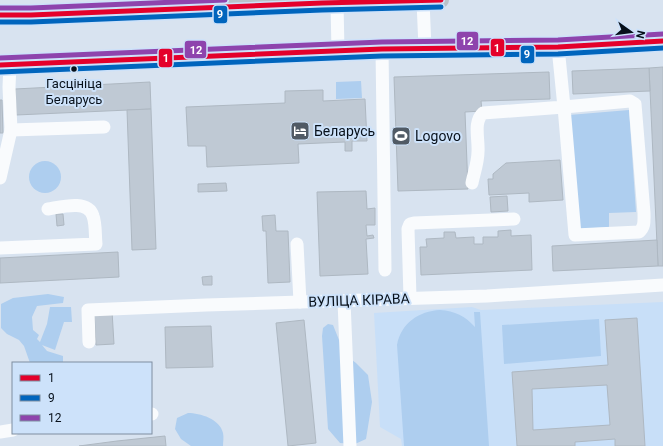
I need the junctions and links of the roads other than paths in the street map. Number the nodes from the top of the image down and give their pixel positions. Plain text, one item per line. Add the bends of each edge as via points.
1 (441, 0) edge
2 (382, 1) edge
3 (423, 1) edge
4 (337, 2) junction
5 (0, 14) edge
6 (663, 41) edge
7 (558, 47) junction
8 (425, 48) junction
9 (382, 49) junction
10 (338, 51) junction
11 (5, 65) edge
12 (564, 107) junction
13 (104, 127) dead end
14 (11, 130) junction
15 (0, 178) edge
16 (472, 183) dead end
17 (48, 209) dead end
18 (514, 219) dead end
19 (297, 244) dead end
20 (0, 248) edge
21 (385, 270) dead end
22 (663, 285) edge
23 (410, 298) junction
24 (344, 301) junction
25 (300, 302) junction
26 (89, 342) dead end
27 (12, 430) edge
28 (0, 432) edge
29 (350, 446) edge

1 - 3 main road
2 - 3 main road
2 - 4 main road
3 - 8 street
4 - 5 main road via 30,15
4 - 10 street
6 - 7 main road
7 - 8 main road
7 - 12 street
8 - 9 main road
9 - 10 main road
9 - 21 street
10 - 11 main road
11 - 14 street
12 - 12 street via 630,101 635,104 644,223 643,229 639,232 575,235
12 - 16 street via 484,113 479,117 478,153
13 - 14 street
14 - 15 street
17 - 20 street via 79,205 85,207 93,216 96,244
18 - 23 street via 410,224
19 - 25 street
22 - 23 street, ВУЛІЦА КІРАВА
23 - 24 street, ВУЛІЦА КІРАВА
24 - 25 street, ВУЛІЦА КІРАВА
24 - 29 street
25 - 26 street, ВУЛІЦА КІРАВА via 88,310
27 - 28 street

